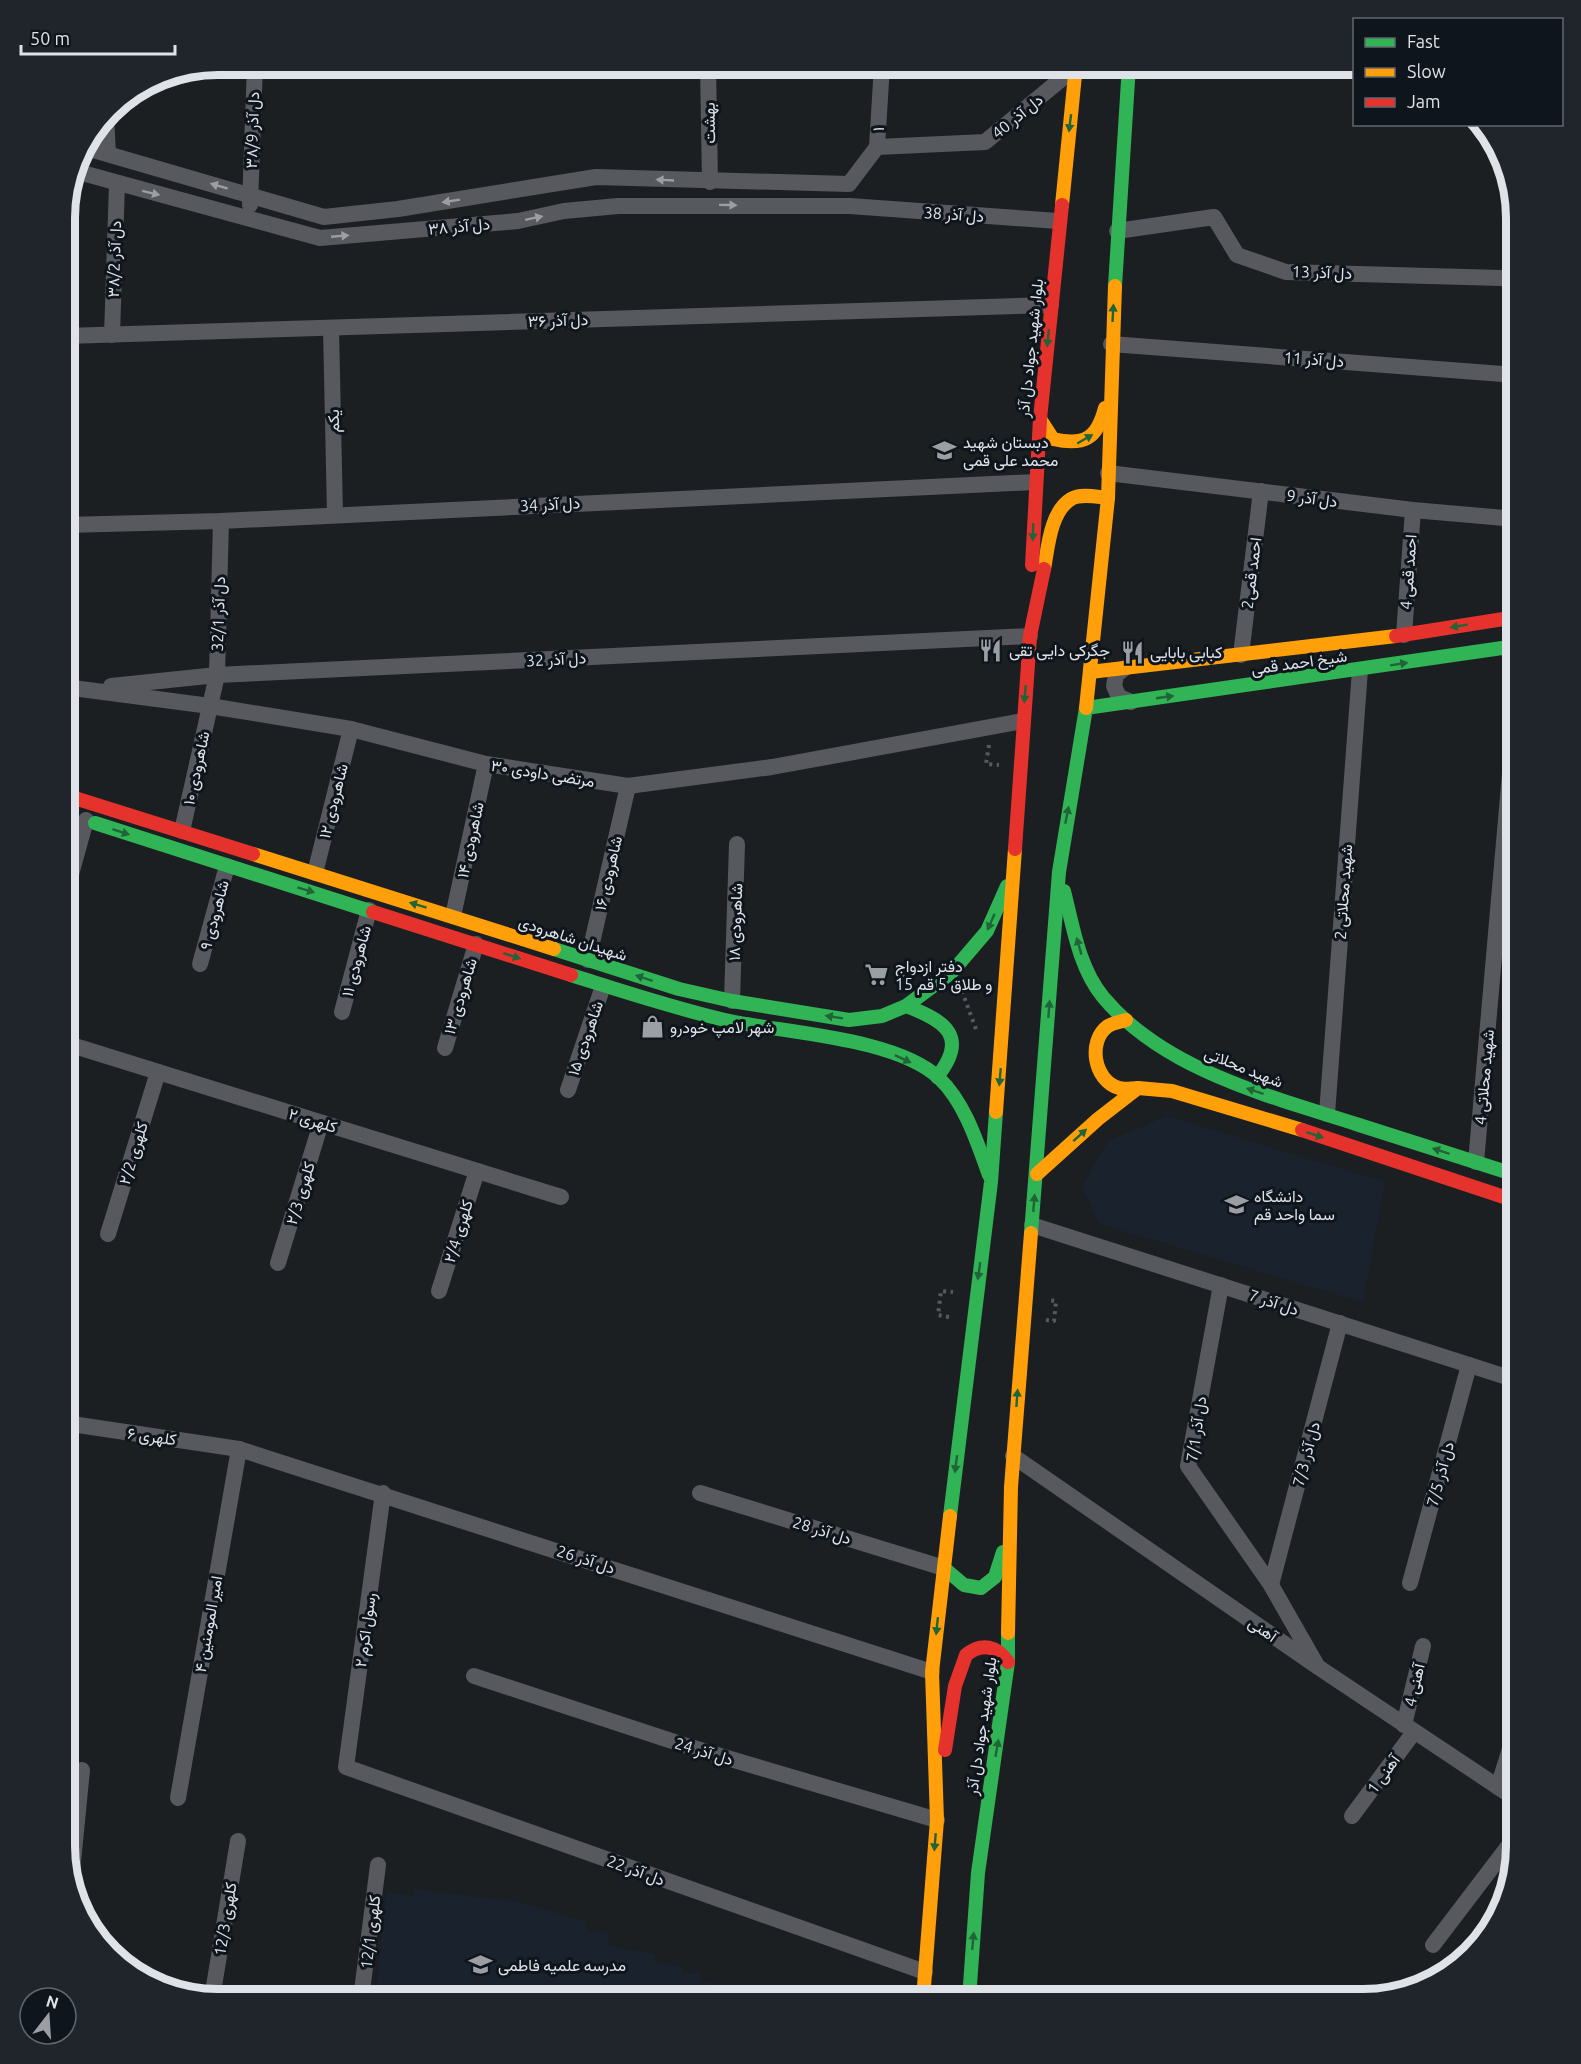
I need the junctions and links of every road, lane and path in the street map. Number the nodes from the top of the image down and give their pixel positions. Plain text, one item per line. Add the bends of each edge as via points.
1 (255, 75) edge
2 (708, 75) edge
3 (881, 75) edge
4 (1065, 75) edge
5 (1075, 75) edge
6 (1128, 75) edge
7 (107, 129) edge
8 (877, 147) junction
9 (93, 150) edge
10 (108, 154) junction
11 (83, 173) edge
12 (710, 182) junction
13 (117, 184) junction
14 (849, 184) joint
15 (250, 195) junction
16 (850, 206) joint
17 (250, 218) junction
18 (1058, 221) junction
19 (1117, 231) junction
20 (1506, 279) edge
21 (1051, 305) junction
22 (331, 328) junction
23 (112, 335) junction
24 (75, 336) edge
25 (1111, 344) junction
26 (1506, 374) edge
27 (1109, 384) junction
28 (1040, 419) junction
29 (1108, 473) junction
30 (1035, 482) junction
31 (1261, 491) junction
32 (1108, 498) junction
33 (1413, 510) junction
34 (335, 514) junction
35 (1506, 518) edge
36 (221, 521) junction
37 (75, 525) edge
38 (1506, 619) edge
39 (1404, 635) junction
40 (1030, 636) junction
41 (1506, 648) edge
42 (1241, 655) junction
43 (1125, 668) junction
44 (1360, 670) junction
45 (1090, 672) junction
46 (217, 675) junction
47 (75, 688) edge
48 (75, 688) edge
49 (1131, 702) junction
50 (210, 706) junction
51 (1086, 708) junction
52 (1023, 721) junction
53 (351, 729) junction
54 (988, 751) dead end
55 (486, 764) junction
56 (986, 764) dead end
57 (628, 786) junction
58 (75, 798) edge
59 (81, 819) joint
60 (1506, 819) edge
61 (182, 831) junction
62 (737, 844) dead end
63 (75, 848) edge
64 (227, 866) junction
65 (1015, 868) junction
66 (1059, 872) junction
67 (315, 873) junction
68 (369, 910) junction
69 (453, 916) junction
70 (476, 944) junction
71 (588, 960) junction
72 (200, 964) dead end
73 (603, 986) junction
74 (732, 1001) junction
75 (906, 1006) junction
76 (342, 1012) dead end
77 (1126, 1020) junction
78 (75, 1046) edge
79 (445, 1048) dead end
80 (158, 1072) junction
81 (937, 1077) junction
82 (1138, 1088) junction
83 (568, 1090) dead end
84 (1327, 1114) junction
85 (321, 1123) junction
86 (1476, 1162) junction
87 (477, 1171) junction
88 (1506, 1172) edge
89 (1037, 1174) junction
90 (991, 1182) junction
91 (561, 1197) dead end
92 (1506, 1198) edge
93 (1032, 1225) junction
94 (108, 1234) dead end
95 (278, 1263) dead end
96 (1221, 1285) junction
97 (941, 1291) dead end
98 (439, 1292) dead end
99 (1056, 1301) dead end
100 (938, 1315) dead end
101 (1054, 1321) dead end
102 (1340, 1323) junction
103 (1469, 1365) junction
104 (1506, 1377) edge
105 (75, 1424) edge
106 (239, 1449) junction
107 (1013, 1456) junction
108 (1011, 1487) junction
109 (383, 1493) junction
110 (700, 1493) dead end
111 (944, 1568) junction
112 (1410, 1583) dead end
113 (1271, 1585) junction
114 (1423, 1646) dead end
115 (1008, 1662) junction
116 (1318, 1667) junction
117 (932, 1672) junction
118 (474, 1676) dead end
119 (1409, 1728) junction
120 (1506, 1762) edge
121 (346, 1767) joint
122 (82, 1770) dead end
123 (1498, 1787) junction
124 (1506, 1792) edge
125 (178, 1798) dead end
126 (938, 1798) junction
127 (1352, 1816) dead end
128 (937, 1820) junction
129 (75, 1841) edge
130 (238, 1841) dead end
131 (1506, 1849) edge
132 (378, 1865) dead end
133 (1433, 1945) dead end
134 (925, 1972) junction
135 (214, 1989) edge
136 (362, 1989) edge
137 (924, 1989) edge
138 (970, 1989) edge

1 - 15 street, دل آذر ۳۸/9
2 - 12 street, بهشت
3 - 8 street, ۱
4 - 8 street, دل آذر 40 via 985,142
5 -> 18 main road, بلوار شهید جواد دل آذر
6 - 19 main road
7 - 10 street
8 - 14 street, ۱
9 - 10 street, دل آذر ۳۸
15 -> 10 street, دل آذر ۳۸
11 - 13 street, دل آذر ۳۸
12 - 14 street, دل آذر ۳۸
12 -> 15 street, دل آذر ۳۸ via 596,177 324,217
13 -> 17 street, دل آذر ۳۸
13 - 23 street, دل آذر ۳۸/2
15 - 17 street, دل آذر ۳۸/9
17 -> 16 street, دل آذر ۳۸ via 320,238 518,221 564,211 618,207
16 - 18 street, دل آذر 38
18 - 21 main road, بلوار شهید جواد دل آذر
19 - 20 street, دل آذر 13 via 1214,217 1237,255 1286,272
25 -> 19 main road
21 - 22 street, دل آذر ۳۶
21 -> 28 main road, بلوار شهید جواد دل آذر
22 - 23 street, دل آذر ۳۶
22 - 34 street, یکم
23 - 24 street, دل آذر ۳۶
25 - 26 street, دل آذر 11
25 - 27 main road
28 -> 27 main road via 1053,440 1074,445 1090,438 1105,412
27 - 29 main road
28 - 30 main road, بلوار شهید جواد دل آذر
29 - 31 street, دل آذر 9
29 - 32 main road
30 - 34 street, دل آذر 34
30 -> 40 main road, بلوار شهید جواد دل آذر
31 - 33 street, دل آذر 9
31 - 42 street, احمد قمی2
32 - 40 main road via 1087,496 1071,500 1059,512
32 - 45 main road, بلوار شهید جواد دل آذر
33 - 35 street, دل آذر 9
33 - 39 street, احمد قمی 4
34 - 36 street, دل آذر 34
36 - 37 street, دل آذر 34
36 - 46 street, دل آذر 32/1
38 -> 39 main road, شیخ احمد قمی
39 - 42 main road, شیخ احمد قمی
40 - 46 street, دل آذر 32
40 -> 52 main road, بلوار شهید جواد دل آذر
44 -> 41 main road, شیخ احمد قمی
42 - 43 main road, شیخ احمد قمی
43 - 45 main road, شیخ احمد قمی
43 - 49 street via 1116,675 1114,686 1119,697
49 -> 44 main road, شیخ احمد قمی
44 - 84 street, شهید محلاتی 2
45 - 51 main road, بلوار شهید جواد دل آذر
46 - 47 street, دل آذر 32
46 - 50 street, دل آذر 32/1
48 - 50 street, ۳۰ مرتضی داودی
49 - 51 main road, شیخ احمد قمی
50 - 53 street, ۳۰ مرتضی داودی
50 - 61 street, شاهرودی ۱۰
66 -> 51 main road, بلوار شهید جواد دل آذر
52 - 57 street, ۳۰ مرتضی داودی via 772,767
52 - 65 main road, بلوار شهید جواد دل آذر
53 - 55 street, ۳۰ مرتضی داودی
53 - 67 street, شاهرودی ۱۲
54 - 56 path
55 - 57 street, ۳۰ مرتضی داودی
55 - 69 street, شاهرودی ۱۴
57 - 71 street, شاهرودی ۱۶
58 - 61 main road, شهیدان شاهرودی
59 - 63 street
59 -> 64 main road
60 - 86 street, شهید محلاتی 4
61 - 67 main road, شهیدان شاهرودی
62 - 74 street, شاهرودی ۱۸
64 -> 68 main road
64 - 72 street, ۹ شاهرودی
65 -> 75 main road, شهیدان شاهرودی via 987,931 951,972
65 -> 90 main road, بلوار شهید جواد دل آذر
77 -> 66 main road, شهید محلاتی via 1102,996 1082,955
89 -> 66 main road, بلوار شهید جواد دل آذر
69 -> 67 main road, شهیدان شاهرودی
68 - 70 main road
68 - 76 street, ۱۱ شاهرودی
69 - 71 main road, شهیدان شاهرودی
70 -> 73 main road
70 - 79 street, ۱۳ شاهرودی
74 -> 71 main road, شهیدان شاهرودی
73 -> 81 main road via 731,1021 849,1042 899,1056
73 - 83 street, ۱۵ شاهرودی
75 -> 74 main road, شهیدان شاهرودی via 882,1016 849,1020
75 - 81 main road via 931,1014 947,1026 954,1044 951,1063
77 - 82 main road via 1108,1026 1097,1041 1095,1060 1103,1077 1119,1088
84 -> 77 main road, شهید محلاتی via 1237,1085 1200,1068
78 - 80 street, کلهری ۲
80 - 85 street, کلهری ۲
80 - 94 street, کلهری ۲/2
81 - 90 main road via 960,1105
89 -> 82 main road
82 -> 92 main road via 1172,1091 1228,1106
86 -> 84 main road, شهید محلاتی
85 - 87 street, کلهری ۲
85 - 95 street, کلهری ۲/3
86 - 88 main road, شهید محلاتی
87 - 91 street, کلهری ۲
87 - 98 street, کلهری ۲/4
93 -> 89 main road, بلوار شهید جواد دل آذر
90 -> 111 main road, بلوار شهید جواد دل آذر
93 - 96 street, دل آذر 7
107 -> 93 main road, بلوار شهید جواد دل آذر
96 - 102 street, دل آذر 7
96 - 113 street, دل آذر 7/1 via 1188,1466
97 - 100 path
99 - 101 path
102 - 103 street, دل آذر 7
102 - 113 street, دل آذر 7/3
103 - 104 street, دل آذر 7
103 - 112 street, دل آذر 7/5
105 - 106 street, کلهری ۶
106 - 109 street, دل آذر 26
106 - 125 street, امیر المومنین ۴
107 - 108 main road, بلوار شهید جواد دل آذر
107 - 116 street, آهنی
108 - 111 main road via 998,1577 988,1587 972,1590 957,1584
108 - 115 main road, بلوار شهید جواد دل آذر
109 - 117 street, دل آذر 26
109 - 121 street, رسول اکرم ۲
110 - 111 street, دل آذر 28
111 -> 117 main road, بلوار شهید جواد دل آذر
113 - 116 street, دل آذر 7/1
114 - 119 street, آهنی 4
115 - 126 main road via 1001,1651 990,1646 966,1655 958,1670
138 -> 115 main road, بلوار شهید جواد دل آذر via 978,1873
116 - 119 street, آهنی
117 - 126 main road, بلوار شهید جواد دل آذر
118 - 128 street, دل آذر 24 via 690,1747
119 - 123 street, آهنی
119 - 127 street, آهنی 1
120 - 123 street
121 - 134 street, دل آذر 22
122 - 129 street
123 - 124 street, آهنی
126 - 128 main road, بلوار شهید جواد دل آذر
128 -> 134 main road, بلوار شهید جواد دل آذر
130 - 135 street, کلهری 12/3
131 - 133 street
132 - 136 street, کلهری 12/1
134 - 137 main road, بلوار شهید جواد دل آذر

